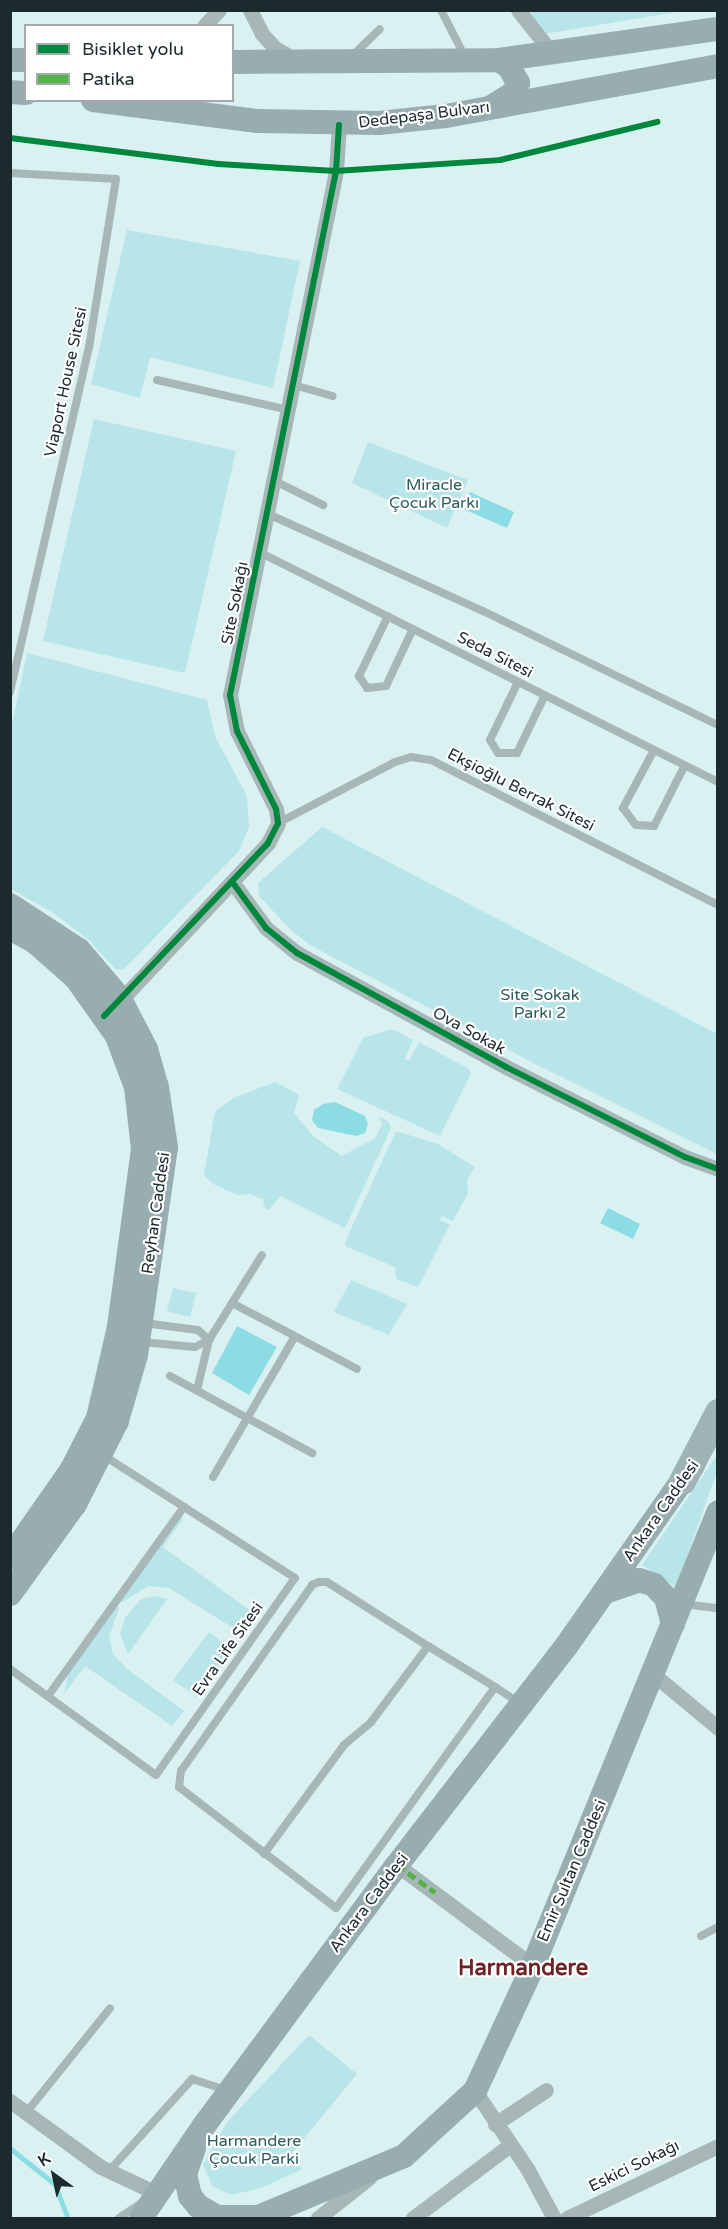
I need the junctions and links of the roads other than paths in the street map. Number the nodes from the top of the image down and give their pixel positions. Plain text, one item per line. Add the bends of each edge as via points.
1 (219, 10) edge
2 (250, 10) edge
3 (441, 10) edge
4 (518, 10) edge
5 (206, 24) edge
6 (380, 29) dead end
7 (717, 29) edge
8 (552, 53) junction
9 (499, 60) junction
10 (467, 61) junction
11 (234, 62) edge
12 (302, 64) junction
13 (343, 64) junction
14 (717, 66) edge
15 (119, 102) edge
16 (172, 106) edge
17 (491, 108) junction
18 (339, 125) junction
19 (10, 173) edge
20 (157, 380) dead end
21 (294, 385) junction
22 (333, 396) dead end
23 (289, 410) junction
24 (275, 481) junction
25 (323, 505) dead end
26 (268, 514) junction
27 (259, 552) junction
28 (388, 616) junction
29 (413, 629) junction
30 (518, 682) junction
31 (10, 692) edge
32 (546, 695) junction
33 (717, 725) edge
34 (654, 750) junction
35 (685, 765) junction
36 (717, 782) edge
37 (278, 823) junction
38 (233, 883) junction
39 (10, 905) edge
40 (717, 905) edge
41 (10, 928) edge
42 (113, 1008) junction
43 (717, 1169) edge
44 (262, 1255) dead end
45 (232, 1303) junction
46 (134, 1331) junction
47 (295, 1336) junction
48 (209, 1340) junction
49 (357, 1369) dead end
50 (170, 1376) dead end
51 (197, 1390) junction
52 (717, 1412) edge
53 (249, 1416) junction
54 (717, 1429) edge
55 (312, 1453) dead end
56 (102, 1455) junction
57 (213, 1477) dead end
58 (682, 1481) junction
59 (184, 1507) junction
60 (717, 1512) edge
61 (10, 1558) edge
62 (605, 1592) junction
63 (10, 1594) edge
64 (717, 1608) edge
65 (677, 1614) junction
66 (428, 1647) junction
67 (10, 1669) edge
68 (653, 1674) junction
69 (495, 1687) junction
70 (48, 1696) junction
71 (521, 1704) junction
72 (717, 1728) edge
73 (264, 1854) junction
74 (397, 1865) junction
75 (717, 1928) edge
76 (701, 1936) dead end
77 (533, 1966) junction
78 (110, 2008) dead end
79 (546, 2090) dead end
80 (230, 2091) junction
81 (474, 2091) junction
82 (10, 2101) edge
83 (26, 2113) junction
84 (495, 2124) junction
85 (204, 2127) junction
86 (510, 2145) junction
87 (717, 2146) edge
88 (382, 2168) junction
89 (109, 2171) junction
90 (156, 2193) junction
91 (119, 2218) edge
92 (141, 2218) edge
93 (263, 2218) edge
94 (318, 2218) edge
95 (413, 2218) edge
96 (554, 2218) edge
97 (567, 2218) edge

1 - 5 street
2 - 12 street via 251,18 275,48
3 - 10 lane
4 - 8 street
6 - 13 lane
7 - 8 main road
8 - 9 main road
9 - 10 main road
9 - 17 main road via 509,67 518,83 514,93
10 - 13 main road
11 - 12 main road
12 - 13 main road
14 - 17 main road, Dedepaşa Bulvarı
15 - 16 main road, Dedepaşa Bulvarı
16 - 18 main road, Dedepaşa Bulvarı
17 - 18 main road, Dedepaşa Bulvarı
18 - 21 street, Site Sokağı via 336,171
19 - 31 lane, Viaport House Sitesi via 116,179 89,347
20 - 23 lane
21 - 22 lane
21 - 23 street, Site Sokağı
23 - 24 street, Site Sokağı
24 - 25 lane
24 - 26 street, Site Sokağı
26 - 27 street, Site Sokağı
26 - 33 lane via 483,611
27 - 28 lane, Seda Sitesi
27 - 37 street, Site Sokağı via 231,704 237,731 276,809
28 - 29 lane, Seda Sitesi
28 - 29 lane via 359,676 367,688 386,686
29 - 30 lane, Seda Sitesi
30 - 32 lane, Seda Sitesi
30 - 32 lane via 490,740 498,753 517,753
32 - 34 lane, Seda Sitesi
34 - 35 lane, Seda Sitesi
34 - 35 lane via 623,808 636,825 654,826
35 - 36 lane, Seda Sitesi
37 - 38 street via 268,843
37 - 40 lane, Ekşioğlu Berrak Sitesi via 395,762 411,757 431,760
38 - 42 street
38 - 43 street, Ova Sokak via 266,928 297,953 516,1072 685,1157
39 - 42 main road, Reyhan Caddesi via 79,950
41 - 42 main road, Reyhan Caddesi via 57,960
42 - 46 main road, Reyhan Caddesi via 129,1060 143,1149
44 - 45 lane
45 - 47 lane
45 - 48 lane
46 - 48 lane via 195,1347
46 - 48 lane via 198,1330
46 - 56 main road, Reyhan Caddesi via 127,1392
46 - 61 main road, Reyhan Caddesi via 109,1378 94,1426 72,1469
47 - 49 lane
47 - 53 lane
48 - 51 lane
50 - 51 lane
51 - 53 lane
52 - 58 highway
53 - 55 lane
53 - 57 lane
54 - 58 main road, Ankara Caddesi
56 - 59 lane, Evra Life Sitesi
56 - 63 main road, Reyhan Caddesi via 75,1504
58 - 62 main road, Ankara Caddesi
59 - 70 lane
59 - 70 lane, Evra Life Sitesi via 295,1578 156,1775
60 - 65 main road, Emir Sultan Caddesi
62 - 65 main road, Ankara Caddesi via 639,1580 654,1585
62 - 71 main road, Ankara Caddesi
64 - 65 lane
65 - 68 main road, Emir Sultan Caddesi
66 - 69 lane
66 - 73 lane via 371,1722 344,1745
66 - 73 lane via 327,1582 312,1585 179,1776 181,1792
67 - 70 lane, Evra Life Sitesi
68 - 72 street
68 - 77 main road, Emir Sultan Caddesi
69 - 71 lane
69 - 73 lane via 336,1908
71 - 74 main road, Ankara Caddesi
74 - 77 street
74 - 80 main road, Ankara Caddesi
75 - 76 lane
77 - 81 main road, Emir Sultan Caddesi
78 - 83 lane
79 - 84 street
80 - 85 main road, Ankara Caddesi
80 - 89 lane via 192,2079
81 - 84 street
81 - 88 main road, Emir Sultan Caddesi via 421,2142
82 - 83 street
83 - 89 street
84 - 86 street
85 - 90 main road, Ankara Caddesi
85 - 93 main road via 185,2174 190,2196 217,2217
86 - 95 street
86 - 96 street
87 - 97 street, Eskici Sokağı
88 - 93 main road, Emir Sultan Caddesi
88 - 94 street
89 - 90 street
90 - 91 lane
90 - 92 main road, Ankara Caddesi

